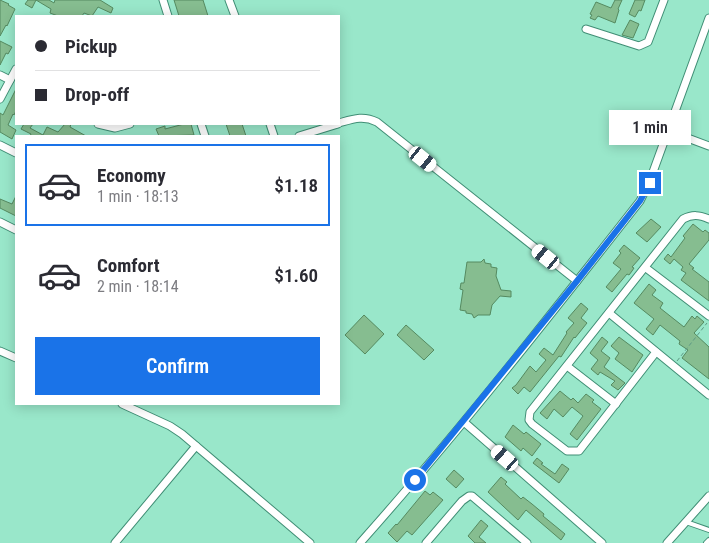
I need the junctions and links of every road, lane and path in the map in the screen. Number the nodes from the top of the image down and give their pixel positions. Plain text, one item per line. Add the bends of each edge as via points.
1 (163, 0) edge
2 (230, 0) edge
3 (664, 0) edge
4 (168, 15) edge
5 (235, 15) edge
6 (709, 18) edge
7 (586, 29) dead end
8 (15, 71) edge
9 (0, 75) edge
10 (10, 80) junction
11 (0, 100) edge
12 (340, 123) edge
13 (102, 125) edge
14 (126, 125) edge
15 (335, 125) edge
16 (669, 131) junction
17 (302, 135) edge
18 (709, 137) edge
19 (700, 142) junction
20 (0, 145) edge
21 (709, 146) edge
22 (15, 152) edge
23 (709, 219) edge
24 (0, 222) edge
25 (15, 230) edge
26 (646, 268) junction
27 (577, 281) junction
28 (609, 313) junction
29 (709, 318) edge
30 (0, 350) edge
31 (656, 352) junction
32 (15, 358) edge
33 (567, 366) junction
34 (673, 366) junction
35 (709, 395) edge
36 (616, 404) junction
37 (124, 405) edge
38 (464, 422) junction
39 (196, 446) junction
40 (709, 496) edge
41 (686, 522) junction
42 (709, 530) edge
43 (709, 540) edge
44 (115, 543) edge
45 (310, 543) edge
46 (360, 543) edge
47 (427, 543) edge
48 (527, 543) edge
49 (602, 543) edge
50 (667, 543) edge
51 (706, 543) edge

1 - 4 street
2 - 5 street
3 - 7 street via 644,45
6 - 16 street
8 - 10 street
9 - 10 street
10 - 11 street
12 - 27 street via 361,118 377,122
13 - 14 street via 115,128
15 - 17 street
16 - 19 street
16 - 27 street via 644,194
18 - 19 street
19 - 21 street
20 - 22 street
23 - 26 street via 694,215 683,219
24 - 25 street
26 - 28 street
26 - 29 street
27 - 38 street
28 - 31 street
28 - 33 street
29 - 34 path
30 - 32 street
31 - 34 street
31 - 36 street
33 - 36 street
33 - 36 street via 530,412 532,424 567,450 575,452
34 - 35 street
37 - 39 street via 170,426
38 - 46 street
38 - 49 street
39 - 44 street
39 - 45 street
40 - 41 street
41 - 42 lane
41 - 50 street
43 - 51 lane
47 - 48 street via 469,496 476,498

